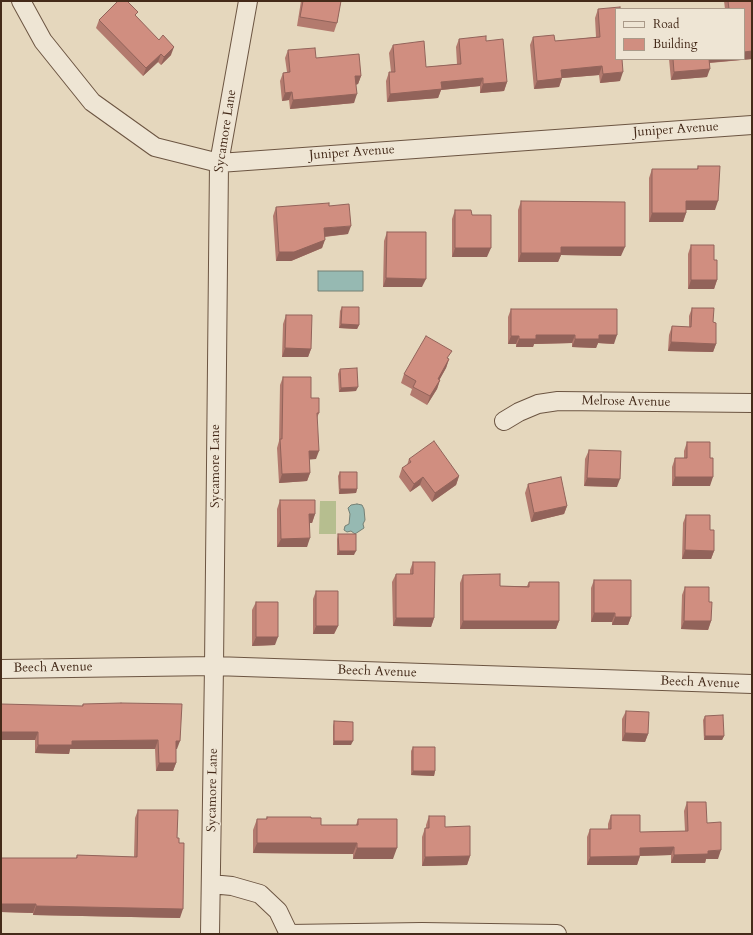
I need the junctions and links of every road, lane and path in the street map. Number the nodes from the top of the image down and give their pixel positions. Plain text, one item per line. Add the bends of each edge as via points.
1 (21, 1) edge
2 (248, 1) edge
3 (752, 125) edge
4 (218, 163) junction
5 (752, 403) edge
6 (504, 421) dead end
7 (214, 666) junction
8 (1, 669) edge
9 (752, 684) edge
10 (211, 884) junction
11 (463, 933) edge
12 (210, 934) edge
13 (289, 934) edge
14 (557, 934) edge

1 - 4 street, Juniper Avenue via 43,41 92,102 156,147
2 - 4 street, Sycamore Lane
3 - 4 street, Juniper Avenue
4 - 7 street, Sycamore Lane
5 - 6 street, Melrose Avenue via 558,401 538,404
7 - 8 street, Beech Avenue
7 - 9 street, Beech Avenue
7 - 10 street, Sycamore Lane
10 - 12 street, Sycamore Lane
10 - 13 street via 232,886 260,894 278,911
11 - 13 street
11 - 14 street

